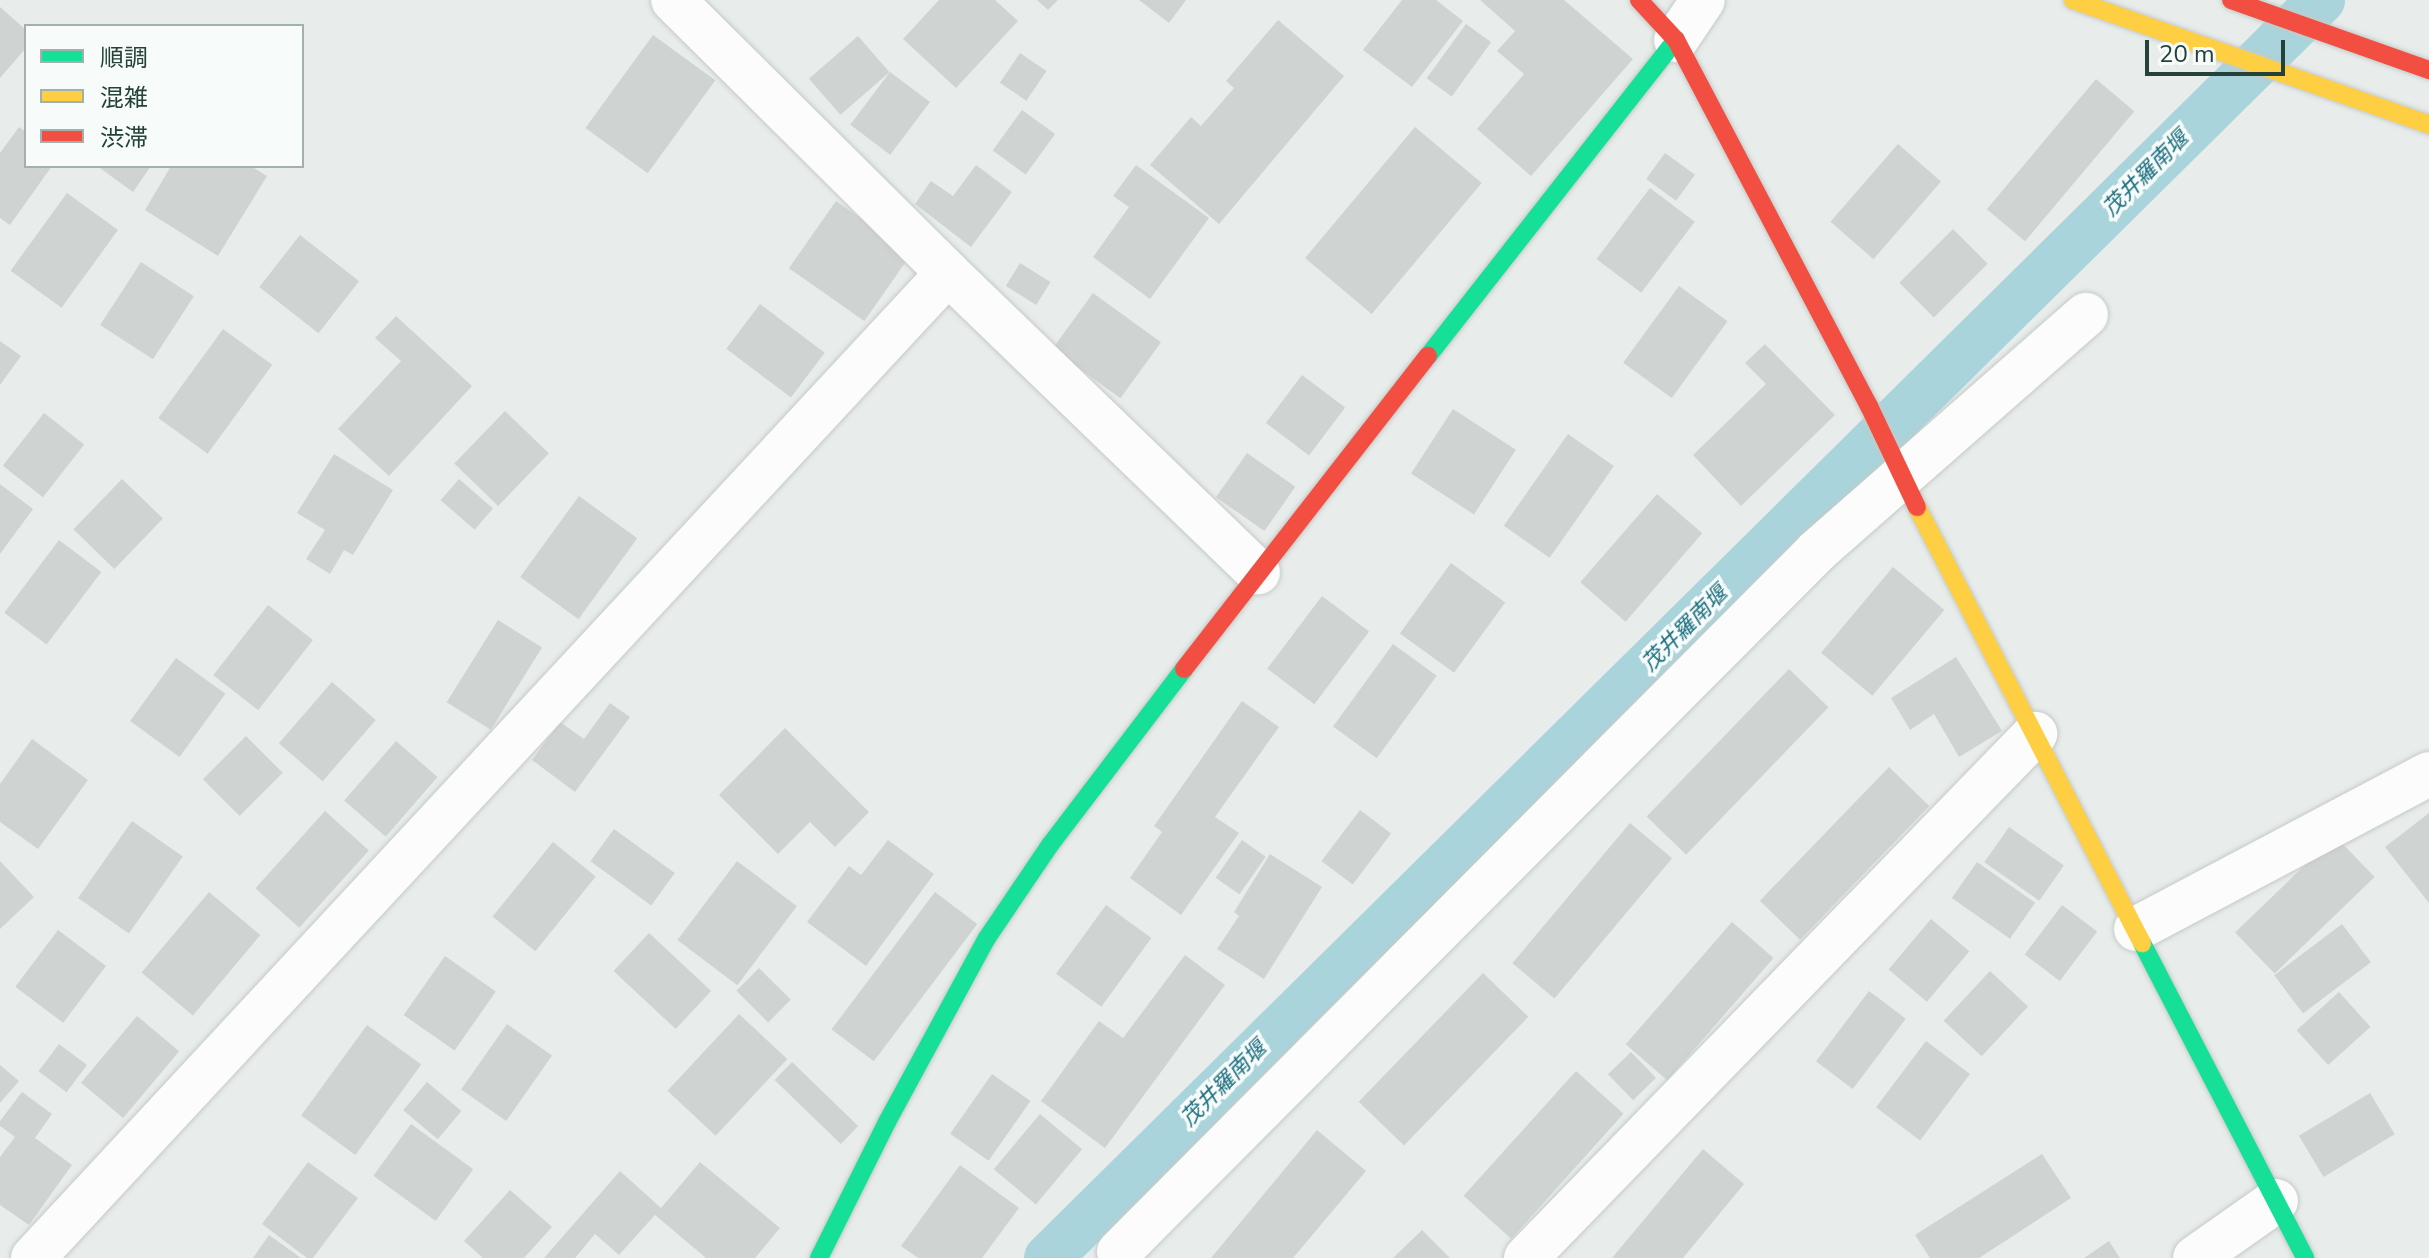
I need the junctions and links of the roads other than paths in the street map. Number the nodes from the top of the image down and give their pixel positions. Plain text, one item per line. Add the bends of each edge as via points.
1 (673, 0) edge
2 (1639, 0) edge
3 (1703, 0) edge
4 (2073, 0) edge
5 (2231, 0) edge
6 (1676, 40) junction
7 (2429, 70) edge
8 (2429, 125) edge
9 (948, 273) junction
10 (2086, 315) dead end
11 (1900, 471) junction
12 (1258, 572) junction
13 (2035, 734) junction
14 (2429, 774) edge
15 (2136, 929) junction
16 (2276, 1201) junction
17 (1119, 1252) dead end
18 (33, 1258) edge
19 (819, 1258) edge
20 (1526, 1258) edge
21 (2195, 1258) edge
22 (2305, 1258) edge

1 - 9 street
2 - 6 street
3 - 6 street
4 - 8 street
5 - 7 street
6 - 11 street
6 - 12 street
9 - 12 street
9 - 18 street
10 - 11 street
11 - 13 street
11 - 17 street
12 - 19 street via 1050,845 987,938
13 - 15 street
13 - 20 street
14 - 15 street
15 - 16 street
16 - 21 street
16 - 22 street

